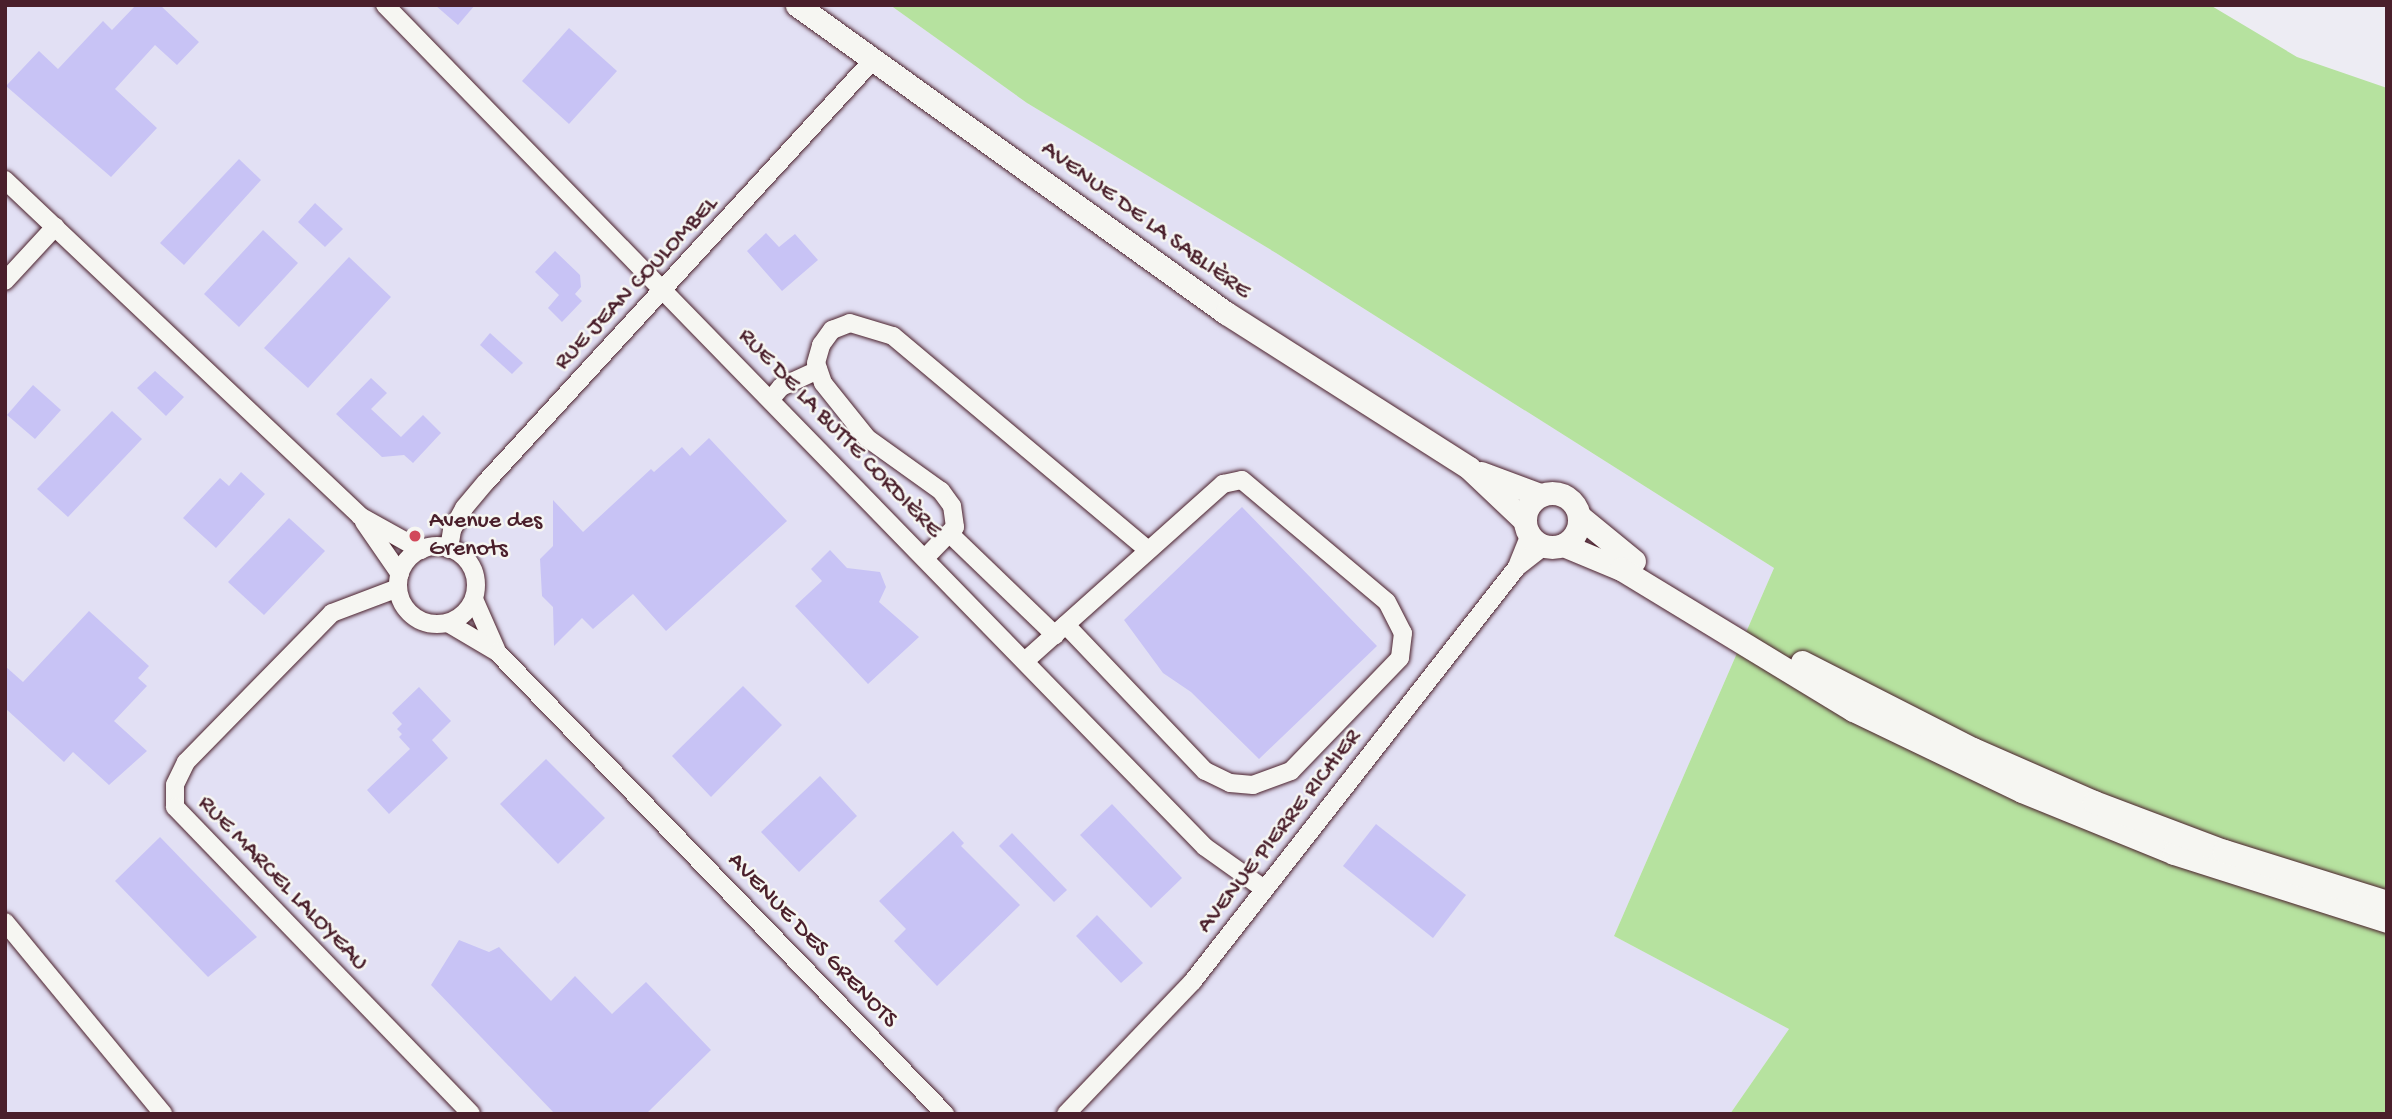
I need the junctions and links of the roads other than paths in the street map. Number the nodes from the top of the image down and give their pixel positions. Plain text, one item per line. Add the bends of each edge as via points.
1 (385, 5) edge
2 (797, 5) edge
3 (873, 60) junction
4 (5, 180) edge
5 (55, 227) junction
6 (5, 281) edge
7 (665, 290) junction
8 (818, 370) junction
9 (771, 399) junction
10 (1469, 468) junction
11 (1540, 495) junction
12 (360, 516) junction
13 (1579, 516) junction
14 (950, 534) junction
15 (1541, 537) junction
16 (449, 549) junction
17 (421, 550) junction
18 (1149, 550) junction
19 (925, 558) junction
20 (399, 581) junction
21 (474, 599) junction
22 (367, 603) junction
23 (412, 615) junction
24 (448, 622) junction
25 (1061, 630) junction
26 (497, 652) junction
27 (1025, 661) junction
28 (1264, 889) junction
29 (2387, 902) edge
30 (2387, 921) edge
31 (5, 922) edge
32 (163, 1114) edge
33 (471, 1114) edge
34 (945, 1114) edge
35 (1066, 1114) edge

1 - 7 street, RUE DE LA BUTTE CORDIÈRE
2 - 3 main road, AVENUE DE LA SABLIÈRE
3 - 7 street, RUE JEAN COULOMBEL
3 - 10 main road, AVENUE DE LA SABLIÈRE via 1226,313
4 - 5 street
5 - 6 street
5 - 12 street
7 - 9 street, RUE DE LA BUTTE CORDIÈRE
7 - 16 street, RUE JEAN COULOMBEL via 464,508 452,530
8 - 9 street via 781,387
8 - 14 street via 867,438 941,491 952,506 956,527
8 - 18 street via 821,345 832,330 850,323 893,336
9 - 19 street, RUE DE LA BUTTE CORDIÈRE
10 - 11 main road, AVENUE DE LA SABLIÈRE
10 - 15 main road, AVENUE DE LA SABLIÈRE
11 - 13 main road via 1565,496
11 - 15 main road via 1530,504
12 - 17 street
12 - 20 street
13 - 15 main road via 1576,533
13 - 29 main road via 1628,557 1796,659 1961,743 2160,828
14 - 19 street
14 - 25 street
15 - 28 street, AVENUE PIERRE RICHIER
15 - 30 main road via 1621,569 1853,710 2022,791 2175,853
16 - 17 street
16 - 21 street via 474,572
17 - 20 street
18 - 25 street
18 - 25 street via 1223,484 1242,480 1387,602 1403,633 1400,658 1291,771 1253,785 1230,783 1205,771
19 - 27 street, RUE DE LA BUTTE CORDIÈRE
20 - 22 street
20 - 23 street
21 - 24 street via 460,617
21 - 26 street, AVENUE DES GRENOTS
22 - 23 street
22 - 33 street, RUE MARCEL LALOYEAU via 332,613 186,762 175,785 175,807
23 - 24 street via 424,621
24 - 26 street, AVENUE DES GRENOTS
25 - 27 street
26 - 34 street, AVENUE DES GRENOTS
27 - 28 street, RUE DE LA BUTTE CORDIÈRE via 1205,847
28 - 35 street, AVENUE PIERRE RICHIER via 1193,981
31 - 32 street

